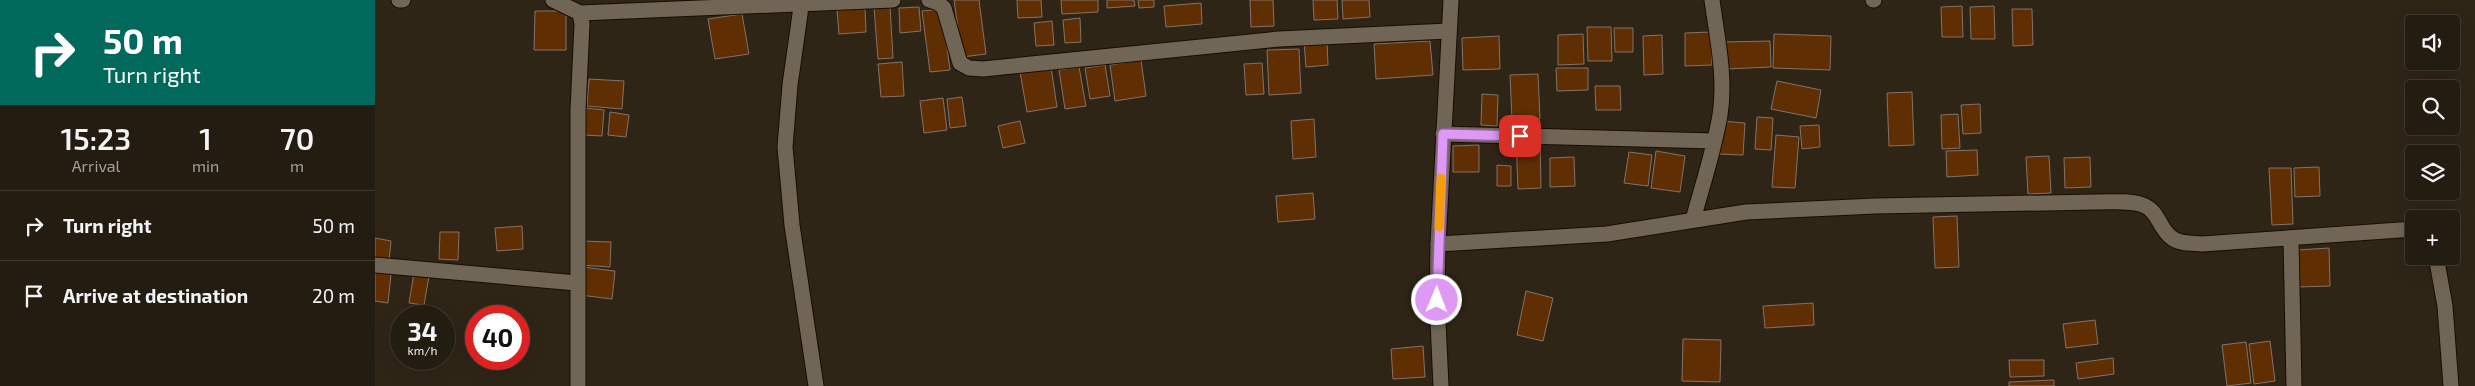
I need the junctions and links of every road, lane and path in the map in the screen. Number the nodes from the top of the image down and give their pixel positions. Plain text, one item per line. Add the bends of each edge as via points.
1 (399, 0) edge
2 (403, 0) edge
3 (553, 0) edge
4 (893, 0) edge
5 (929, 0) edge
6 (1451, 0) edge
7 (1712, 0) edge
8 (802, 2) edge
9 (722, 4) edge
10 (580, 13) junction
11 (1448, 31) junction
12 (1443, 134) junction
13 (1713, 141) junction
14 (1693, 220) junction
15 (2405, 230) edge
16 (2291, 239) junction
17 (1438, 244) junction
18 (375, 265) edge
19 (2438, 265) edge
20 (577, 283) junction
21 (578, 386) edge
22 (816, 386) edge
23 (1441, 386) edge
24 (2294, 386) edge
25 (2451, 386) edge

1 - 2 street
3 - 10 street
4 - 8 street
5 - 11 street via 944,8 960,63 969,68 983,69 1279,39
6 - 11 street
7 - 13 street via 1721,86 1720,115
8 - 9 street
8 - 22 street via 790,85 786,163 793,234
9 - 10 street
10 - 20 street via 583,24 577,110
11 - 12 street
12 - 13 street
12 - 17 street
13 - 14 street
14 - 16 street via 1747,212 1875,206 2129,202 2145,206 2156,214 2171,237 2182,242 2230,244
14 - 17 street via 1607,234
15 - 16 street
16 - 24 street
17 - 23 street
18 - 20 street
19 - 25 street via 2445,306
20 - 21 street

